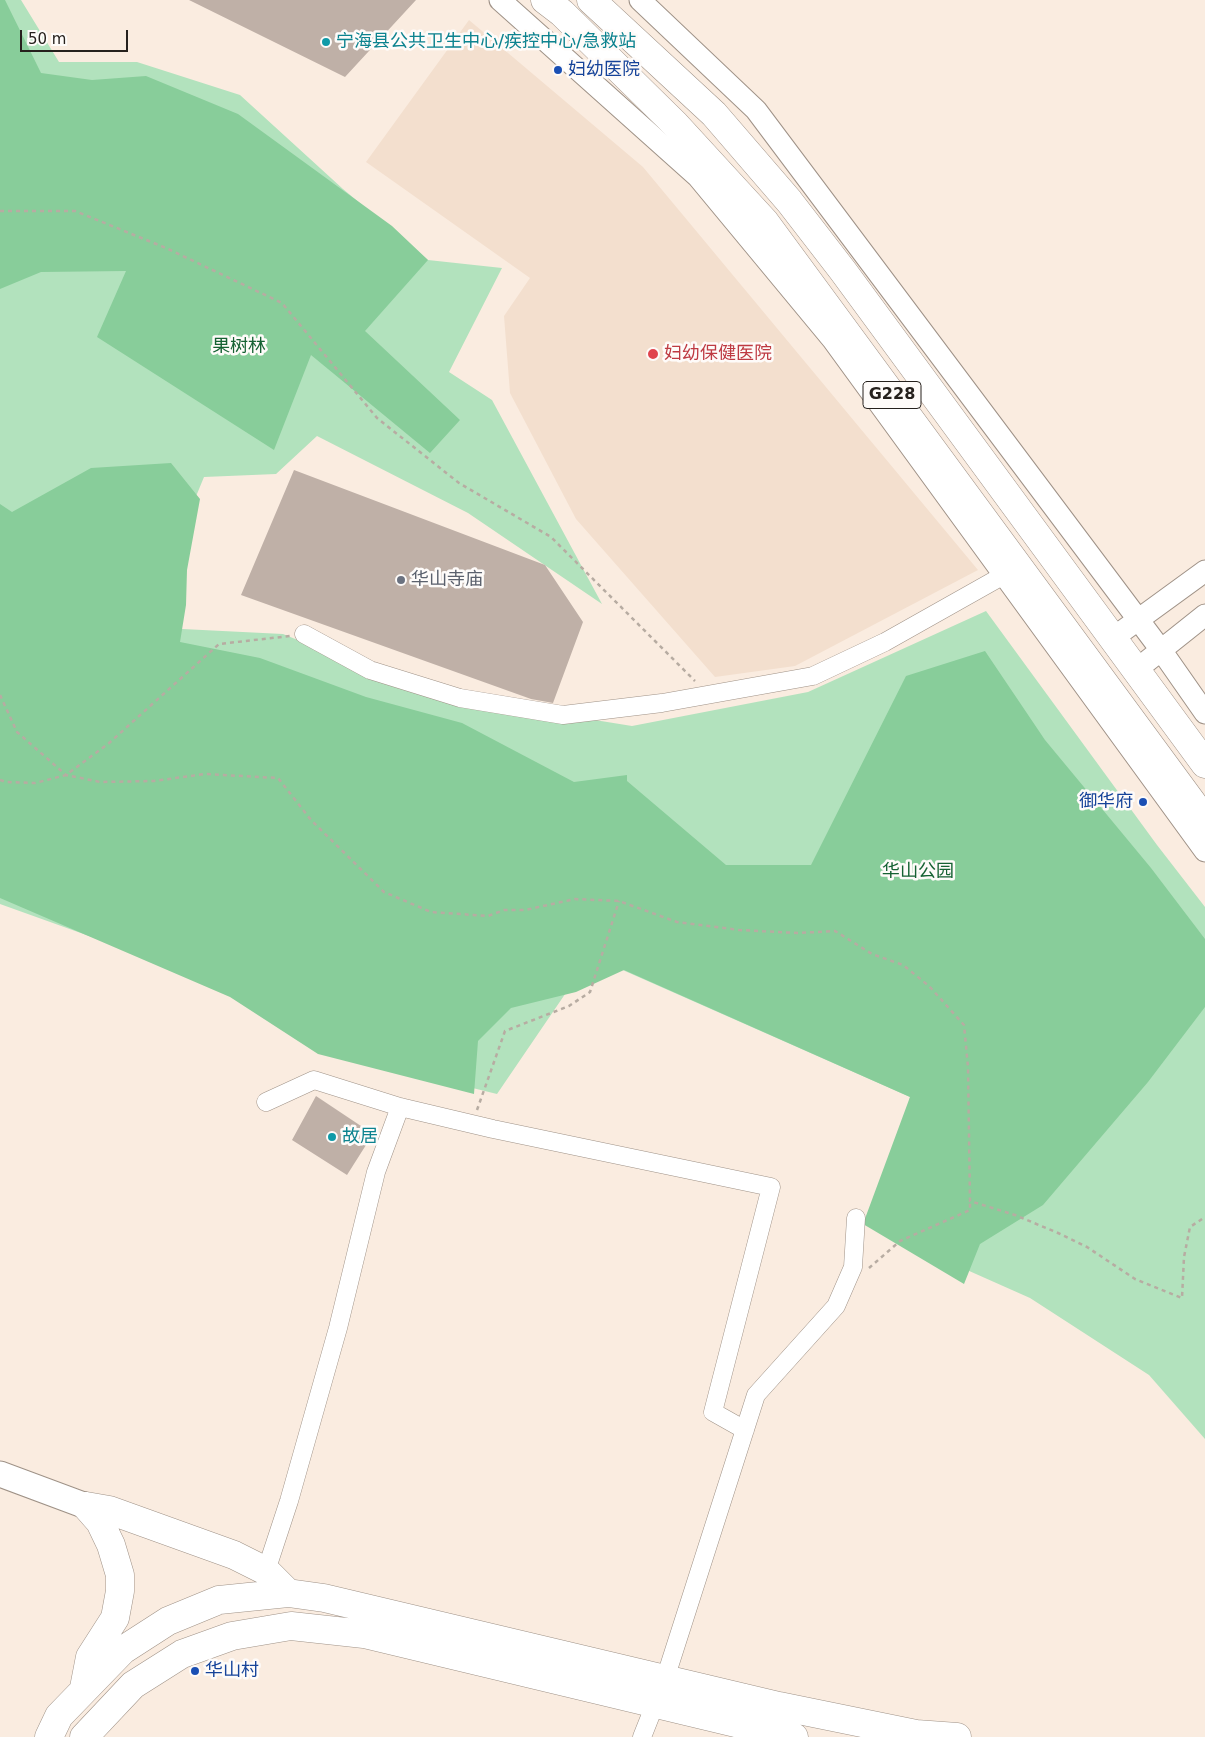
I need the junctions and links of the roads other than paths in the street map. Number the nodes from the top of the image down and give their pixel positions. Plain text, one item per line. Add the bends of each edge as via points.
1 (500, 0) edge
2 (545, 0) edge
3 (591, 0) edge
4 (640, 0) edge
5 (1205, 570) edge
6 (1004, 575) junction
7 (1205, 615) edge
8 (1137, 620) junction
9 (304, 634) road end
10 (1113, 638) junction
11 (1161, 650) junction
12 (1136, 670) junction
13 (1205, 713) edge
14 (1205, 764) edge
15 (1205, 820) edge
16 (1205, 851) edge
17 (266, 1102) dead end
18 (400, 1106) junction
19 (856, 1218) dead end
20 (745, 1430) junction
21 (0, 1474) edge
22 (86, 1506) junction
23 (266, 1571) junction
24 (288, 1592) junction
25 (665, 1679) junction
26 (84, 1688) junction
27 (654, 1703) junction
28 (924, 1736) edge
29 (48, 1737) edge
30 (84, 1737) edge
31 (642, 1737) edge
32 (793, 1737) edge
33 (957, 1737) edge

1 - 6 street via 698,177 833,340
2 - 15 main road, G228 via 675,124 765,222
3 - 10 main road, G228 via 714,114 789,201
4 - 8 street via 756,110
5 - 8 street
6 - 9 street via 885,642 813,676 708,695 563,715 460,698 370,670
6 - 16 street
7 - 11 street
8 - 10 street
8 - 11 street
10 - 12 main road, G228
11 - 12 street
11 - 13 street
12 - 14 main road, G228
17 - 18 street via 314,1080
18 - 20 street via 770,1187 713,1412
18 - 23 street via 376,1172 338,1328
19 - 20 street via 853,1267 836,1306 756,1395
20 - 25 street
21 - 22 main road
22 - 23 main road via 109,1510 234,1555
22 - 26 main road via 100,1522 111,1545 120,1575 120,1592 115,1618 90,1657
23 - 24 main road
24 - 25 main road
24 - 26 main road via 219,1600 168,1621 123,1650
25 - 27 street
25 - 28 main road
26 - 29 main road via 59,1716
27 - 30 main road via 364,1634 290,1626 232,1636 182,1654 133,1684
27 - 31 street
27 - 32 main road
28 - 33 main road

